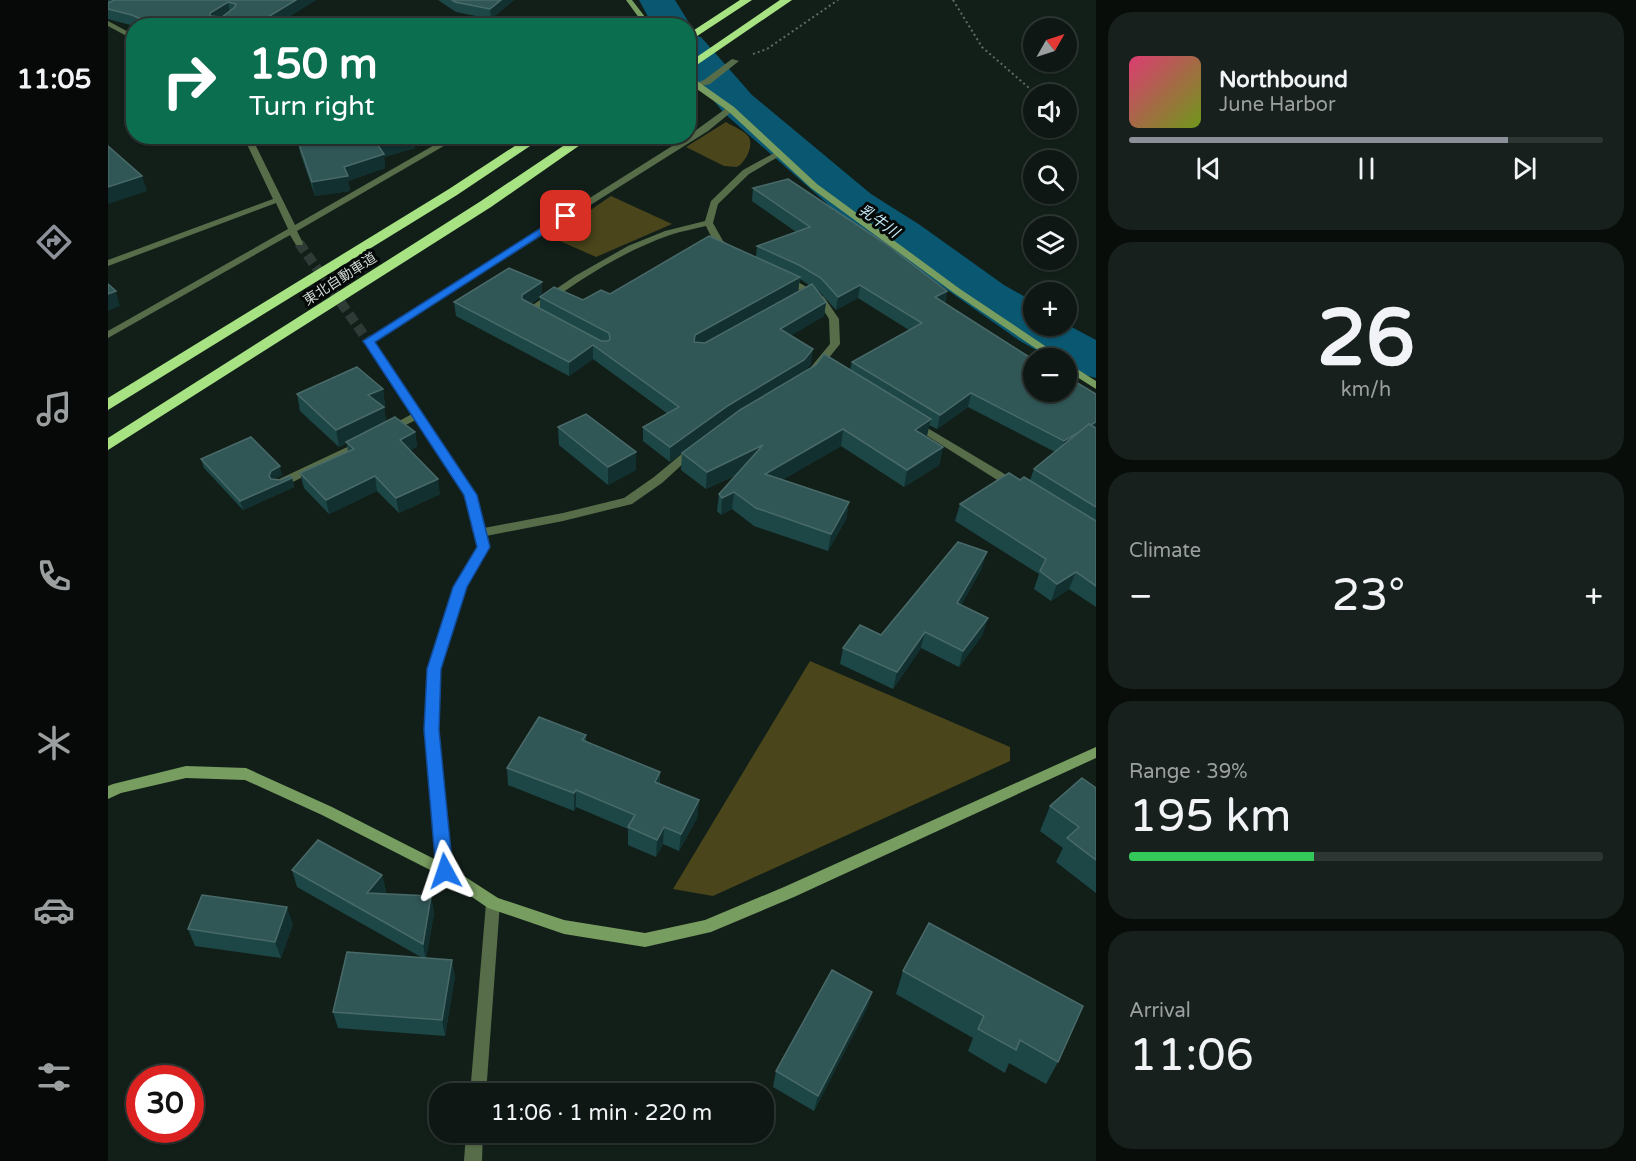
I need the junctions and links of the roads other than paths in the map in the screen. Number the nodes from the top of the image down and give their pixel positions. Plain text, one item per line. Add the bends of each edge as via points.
1 (630, 0) edge
2 (747, 0) edge
3 (787, 0) edge
4 (643, 18) edge
5 (108, 23) edge
6 (126, 33) edge
7 (696, 34) edge
8 (735, 61) road end
9 (696, 63) edge
10 (697, 86) joint
11 (730, 109) junction
12 (696, 135) edge
13 (251, 144) edge
14 (443, 144) edge
15 (527, 144) edge
16 (575, 144) edge
17 (681, 144) edge
18 (778, 154) junction
19 (278, 200) junction
20 (709, 223) junction
21 (292, 229) junction
22 (299, 243) tunnel mouth
23 (737, 254) edge
24 (108, 263) edge
25 (772, 272) edge
26 (808, 292) junction
27 (799, 297) edge
28 (548, 321) edge
29 (108, 335) edge
30 (1041, 348) edge
31 (1077, 373) edge
32 (808, 378) edge
33 (1096, 386) edge
34 (108, 405) edge
35 (418, 415) junction
36 (908, 419) edge
37 (703, 444) edge
38 (108, 445) edge
39 (279, 484) edge
40 (1027, 492) edge
41 (480, 533) junction
42 (1096, 752) edge
43 (108, 793) edge
44 (445, 871) junction
45 (493, 903) junction
46 (479, 1083) edge
47 (475, 1143) edge
48 (473, 1161) edge

1 - 4 street
2 - 7 highway
3 - 9 highway
5 - 6 street
8 - 10 street
10 - 11 street
11 - 12 street
11 - 18 street
13 - 19 street
14 - 21 street
15 - 34 highway, 東北自動車道
16 - 38 highway, 東北自動車道
17 - 35 street via 368,341
18 - 20 street via 746,172 714,203
18 - 30 street via 814,186
19 - 21 street
19 - 24 street
20 - 23 street via 719,243
20 - 28 street via 669,233 626,251 529,311
21 - 22 street
21 - 29 street
25 - 26 street
26 - 27 street
26 - 32 street via 821,299 834,319 835,344 824,366
31 - 33 street
35 - 39 street
35 - 41 street via 471,495
36 - 40 street
37 - 41 street via 628,501
41 - 44 street via 483,547 460,587 434,669 431,730
42 - 45 street via 706,927 645,940 564,927
43 - 44 street via 186,772 246,774
44 - 45 street
45 - 46 street
47 - 48 street

